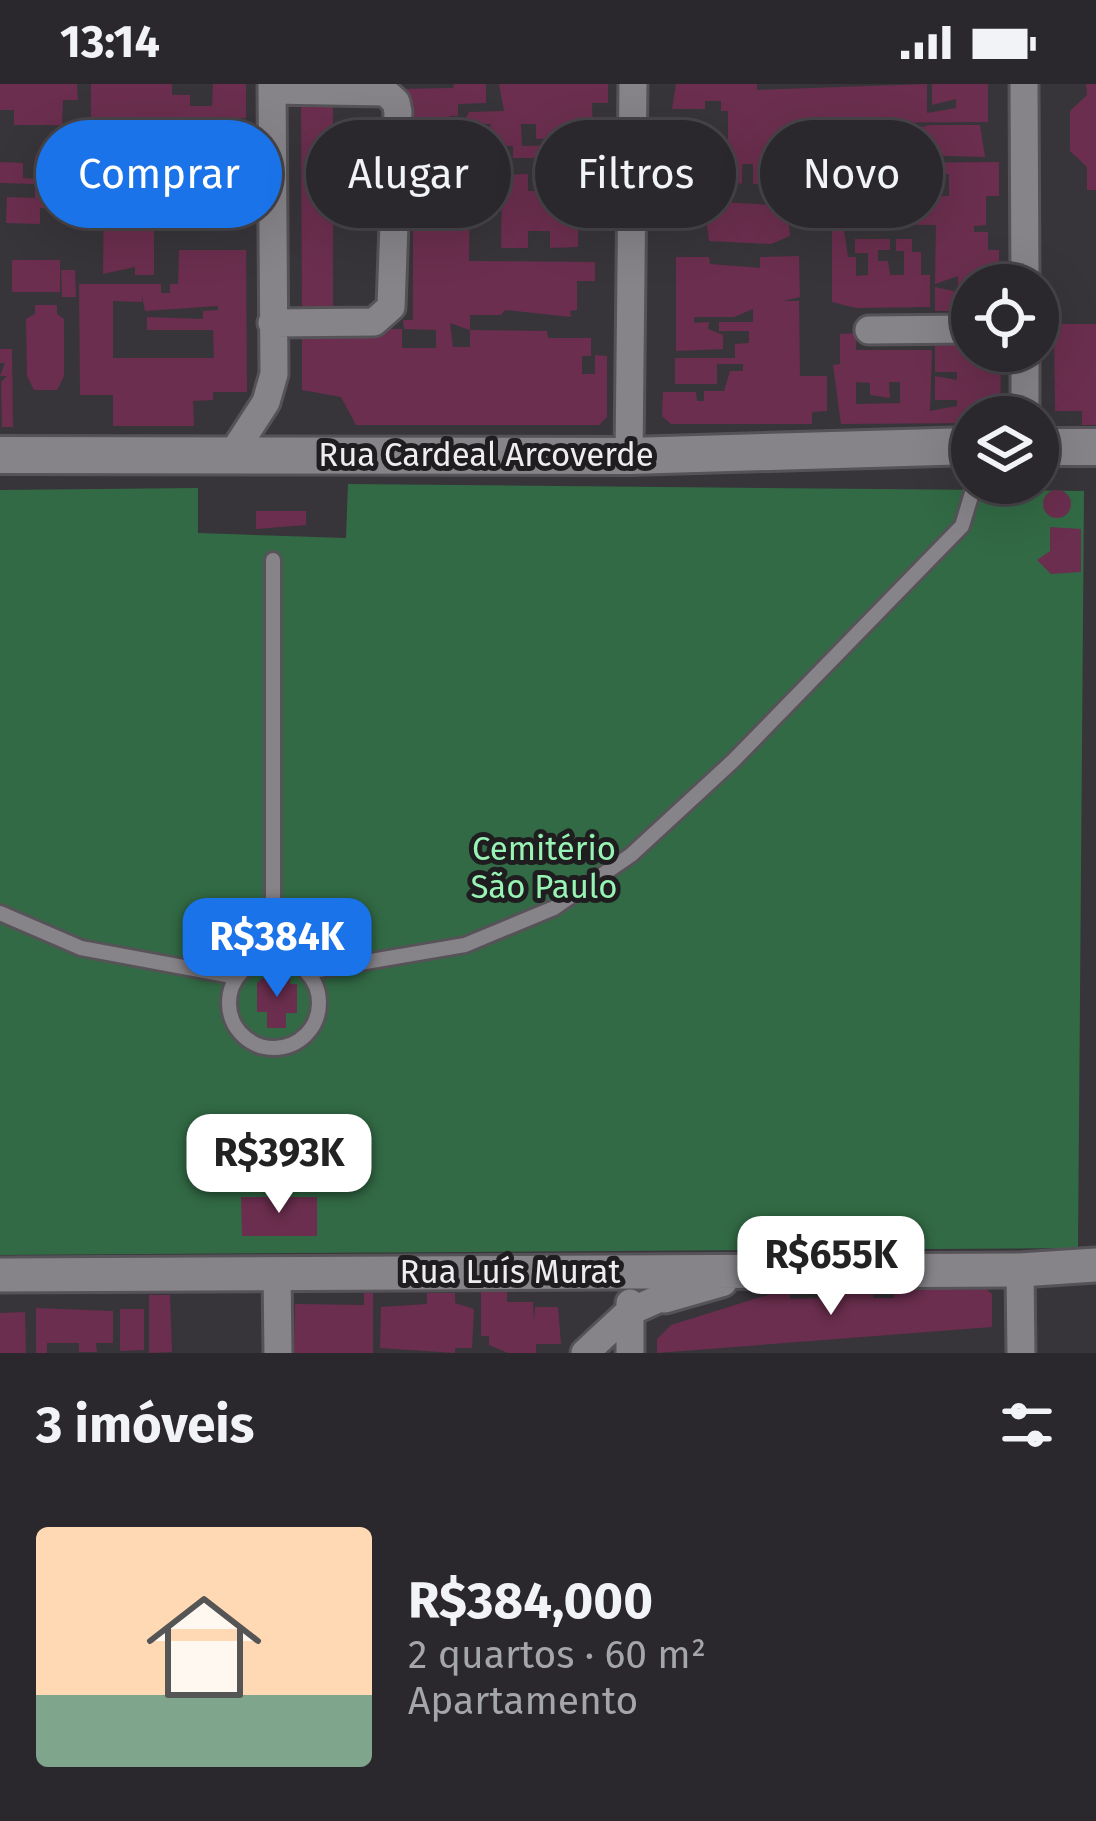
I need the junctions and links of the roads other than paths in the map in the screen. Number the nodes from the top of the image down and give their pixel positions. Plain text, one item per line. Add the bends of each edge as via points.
1 (633, 84) edge
2 (1024, 84) edge
3 (272, 87) edge
4 (1025, 264) edge
5 (272, 323) junction
6 (951, 328) edge
7 (869, 330) dead end
8 (951, 447) edge
9 (1059, 447) edge
10 (1096, 447) edge
11 (232, 453) junction
12 (0, 455) edge
13 (629, 456) junction
14 (969, 504) edge
15 (273, 560) dead end
16 (0, 913) edge
17 (273, 958) junction
18 (307, 972) junction
19 (238, 977) junction
20 (1096, 1265) edge
21 (630, 1270) junction
22 (1020, 1270) junction
23 (277, 1272) junction
24 (0, 1275) edge
25 (670, 1283) junction
26 (629, 1312) junction
27 (278, 1353) edge
28 (585, 1353) edge
29 (630, 1353) edge
30 (1021, 1353) edge

1 - 13 street
2 - 4 street
3 - 5 street
3 - 5 street via 385,92 398,112 391,307 374,322
5 - 11 street via 272,388
6 - 7 street
8 - 13 main road, Rua Cardeal Arcoverde
9 - 10 main road
11 - 12 main road, Rua Cardeal Arcoverde
11 - 13 main road, Rua Cardeal Arcoverde
14 - 18 lane via 962,526 631,855 554,908 487,937
15 - 17 lane
16 - 19 lane via 81,948
17 - 18 lane
17 - 19 lane
18 - 19 lane via 316,987 316,1020 308,1034 278,1048 261,1046 235,1025 230,992
20 - 22 street, Rua Luís Murat
21 - 23 street, Rua Luís Murat
21 - 25 street, Rua Luís Murat
21 - 26 street
22 - 25 street, Rua Luís Murat via 762,1268
22 - 30 street
23 - 24 street, Rua Luís Murat
23 - 27 street
25 - 26 street
26 - 28 street
26 - 29 street

